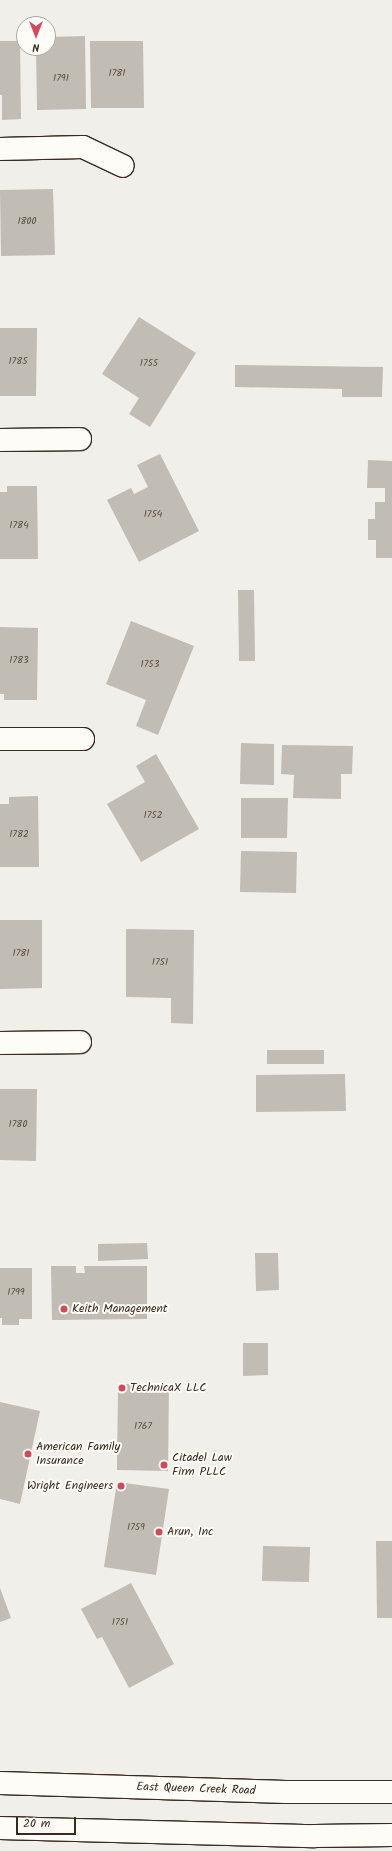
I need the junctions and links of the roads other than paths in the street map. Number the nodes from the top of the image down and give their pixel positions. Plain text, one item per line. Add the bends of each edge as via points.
1 (0, 149) edge
2 (122, 166) dead end
3 (80, 439) dead end
4 (0, 440) edge
5 (0, 739) edge
6 (83, 739) dead end
7 (80, 1042) dead end
8 (0, 1043) edge
9 (0, 1783) edge
10 (392, 1792) edge
11 (0, 1828) edge
12 (392, 1835) edge

1 - 2 main road via 83,147
3 - 4 main road
5 - 6 main road
7 - 8 main road
9 - 10 main road, East Queen Creek Road via 286,1792
11 - 12 main road via 314,1836

